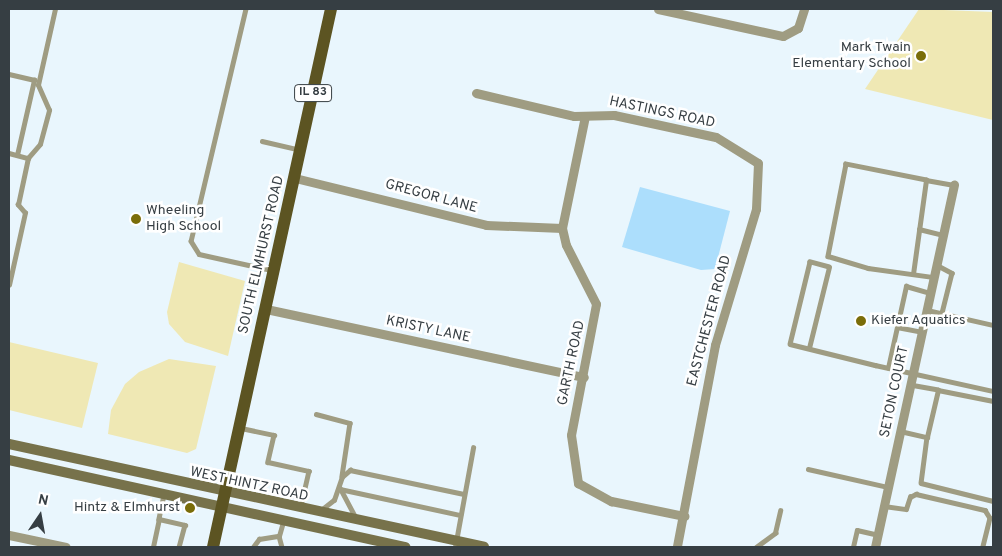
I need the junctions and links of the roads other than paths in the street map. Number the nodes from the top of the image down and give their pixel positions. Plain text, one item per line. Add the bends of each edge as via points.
1 (55, 9) edge
2 (246, 9) edge
3 (331, 9) edge
4 (658, 9) edge
5 (804, 9) edge
6 (9, 74) edge
7 (36, 80) junction
8 (476, 93) dead end
9 (585, 116) junction
10 (262, 141) dead end
11 (301, 150) junction
12 (9, 154) edge
13 (17, 155) junction
14 (28, 158) junction
15 (758, 163) joint
16 (295, 178) junction
17 (926, 180) junction
18 (954, 184) joint
19 (562, 228) junction
20 (919, 229) junction
21 (943, 235) junction
22 (937, 265) junction
23 (274, 271) junction
24 (913, 274) junction
25 (934, 278) junction
26 (9, 285) edge
27 (931, 293) junction
28 (266, 309) junction
29 (927, 310) junction
30 (942, 313) junction
31 (993, 325) edge
32 (897, 327) junction
33 (922, 332) junction
34 (809, 348) junction
35 (888, 368) junction
36 (913, 374) junction
37 (584, 378) junction
38 (910, 385) junction
39 (938, 390) junction
40 (993, 390) edge
41 (993, 401) edge
42 (316, 414) dead end
43 (239, 428) junction
44 (900, 431) junction
45 (927, 437) junction
46 (9, 444) edge
47 (473, 448) dead end
48 (9, 460) edge
49 (808, 469) dead end
50 (342, 477) junction
51 (888, 487) junction
52 (340, 489) junction
53 (224, 494) junction
54 (464, 494) junction
55 (164, 495) junction
56 (993, 501) edge
57 (884, 506) junction
58 (221, 508) junction
59 (300, 511) junction
60 (780, 511) dead end
61 (316, 514) junction
62 (460, 515) junction
63 (684, 516) junction
64 (159, 519) junction
65 (283, 522) junction
66 (361, 523) junction
67 (9, 535) edge
68 (878, 535) junction
69 (279, 536) junction
70 (370, 544) edge
71 (455, 544) edge
72 (66, 547) edge
73 (153, 547) edge
74 (180, 547) edge
75 (213, 547) edge
76 (253, 547) edge
77 (282, 547) edge
78 (406, 547) edge
79 (484, 547) edge
80 (677, 547) edge
81 (756, 547) edge
82 (853, 547) edge
83 (875, 547) edge
84 (983, 547) edge

1 - 7 lane
2 - 23 lane via 191,241 199,254
3 - 11 main road, SOUTH ELMHURST ROAD / IL 83
4 - 5 street via 774,34 792,34
6 - 7 lane
7 - 13 lane
7 - 14 lane via 38,90 47,99 49,110 38,150
8 - 9 street, HASTINGS ROAD
9 - 15 street, HASTINGS ROAD via 614,115 716,137
9 - 19 street, GARTH ROAD
10 - 11 lane
11 - 16 main road, SOUTH ELMHURST ROAD / IL 83
12 - 13 lane
13 - 14 lane
14 - 26 lane via 18,205 25,213
15 - 63 street, EASTCHESTER ROAD via 756,209 715,345
16 - 19 street, GREGOR LANE via 486,225
16 - 23 main road, SOUTH ELMHURST ROAD / IL 83
17 - 18 lane
17 - 20 lane
17 - 24 lane via 846,164 828,256
18 - 21 street, SETON COURT
19 - 37 street, GARTH ROAD via 568,251 596,304
20 - 21 lane
20 - 24 lane
21 - 22 street, SETON COURT
22 - 25 street, SETON COURT
22 - 30 lane via 952,273
23 - 28 main road, SOUTH ELMHURST ROAD / IL 83
24 - 25 lane
25 - 27 street, SETON COURT
27 - 29 street, SETON COURT
27 - 32 lane via 906,286
28 - 37 street, KRISTY LANE
28 - 43 main road, SOUTH ELMHURST ROAD / IL 83
29 - 30 lane
29 - 33 street, SETON COURT
30 - 31 lane
32 - 33 lane
32 - 35 lane
33 - 36 street, SETON COURT
34 - 34 lane via 830,267 810,262 790,344
34 - 35 lane
35 - 36 lane
36 - 38 street, SETON COURT
36 - 40 lane
37 - 63 street, GARTH ROAD via 570,447 578,483 611,501
38 - 39 lane
38 - 44 street, SETON COURT
39 - 41 lane
39 - 45 lane
42 - 50 lane via 345,420 352,427
43 - 53 main road, SOUTH ELMHURST ROAD / IL 83
43 - 59 lane via 274,435 268,462 309,471
44 - 45 lane
44 - 51 street, SETON COURT
45 - 56 lane via 921,483
46 - 53 main road, WEST HINTZ ROAD
47 - 54 lane
48 - 55 main road, WEST HINTZ ROAD
49 - 51 lane
50 - 52 lane
50 - 54 lane via 350,470
51 - 57 street, SETON COURT
52 - 61 lane via 330,505
52 - 62 lane
52 - 66 lane via 347,509
53 - 58 main road, SOUTH ELMHURST ROAD / IL 83
53 - 59 main road, WEST HINTZ ROAD
54 - 62 lane
55 - 58 main road, WEST HINTZ ROAD
55 - 64 lane
57 - 68 street, SETON COURT
57 - 84 lane via 906,509 910,497 916,494 985,510 990,518
58 - 65 main road, WEST HINTZ ROAD
58 - 75 main road, IL 83
59 - 61 main road, WEST HINTZ ROAD
60 - 81 lane via 775,533
61 - 66 main road, WEST HINTZ ROAD
62 - 71 lane
63 - 80 street, EASTCHESTER ROAD
64 - 73 lane
64 - 74 lane via 185,525
65 - 69 lane
65 - 70 main road, WEST HINTZ ROAD
66 - 71 main road, WEST HINTZ ROAD
67 - 72 street
68 - 82 lane via 857,530
68 - 83 street, SETON COURT
69 - 76 lane via 259,539
69 - 77 lane
70 - 78 main road, WEST HINTZ ROAD
71 - 79 main road, WEST HINTZ ROAD

